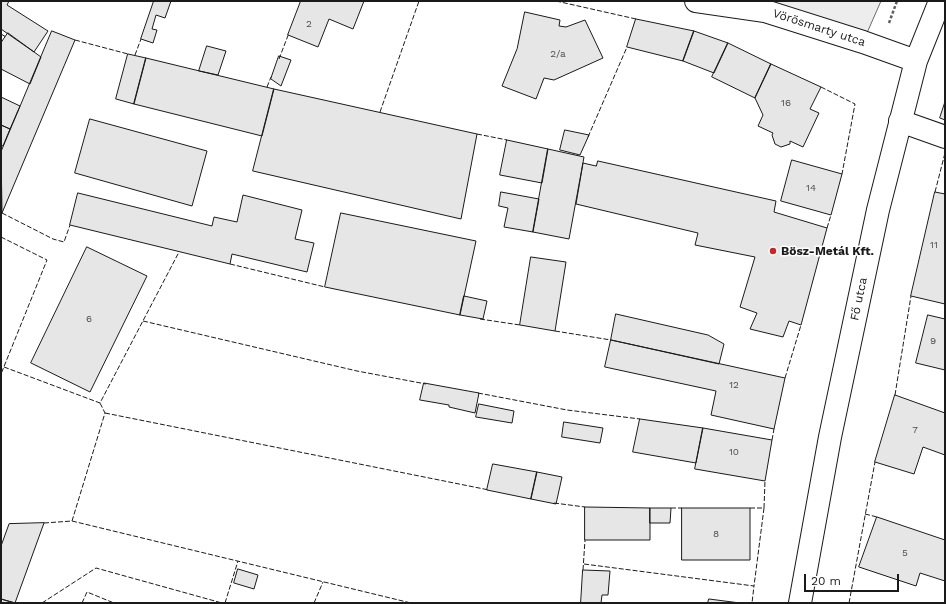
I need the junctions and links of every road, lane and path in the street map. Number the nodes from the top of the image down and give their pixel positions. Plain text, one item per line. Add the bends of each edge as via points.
1 (696, 1) edge
2 (940, 1) edge
3 (916, 61) junction
4 (900, 121) junction
5 (945, 137) edge
6 (800, 603) edge

1 - 3 street, Vörösmarty utca via 766,11
2 - 3 street, Fő utca
3 - 4 street, Fő utca
4 - 5 street
4 - 6 street, Fő utca via 878,210 832,429

